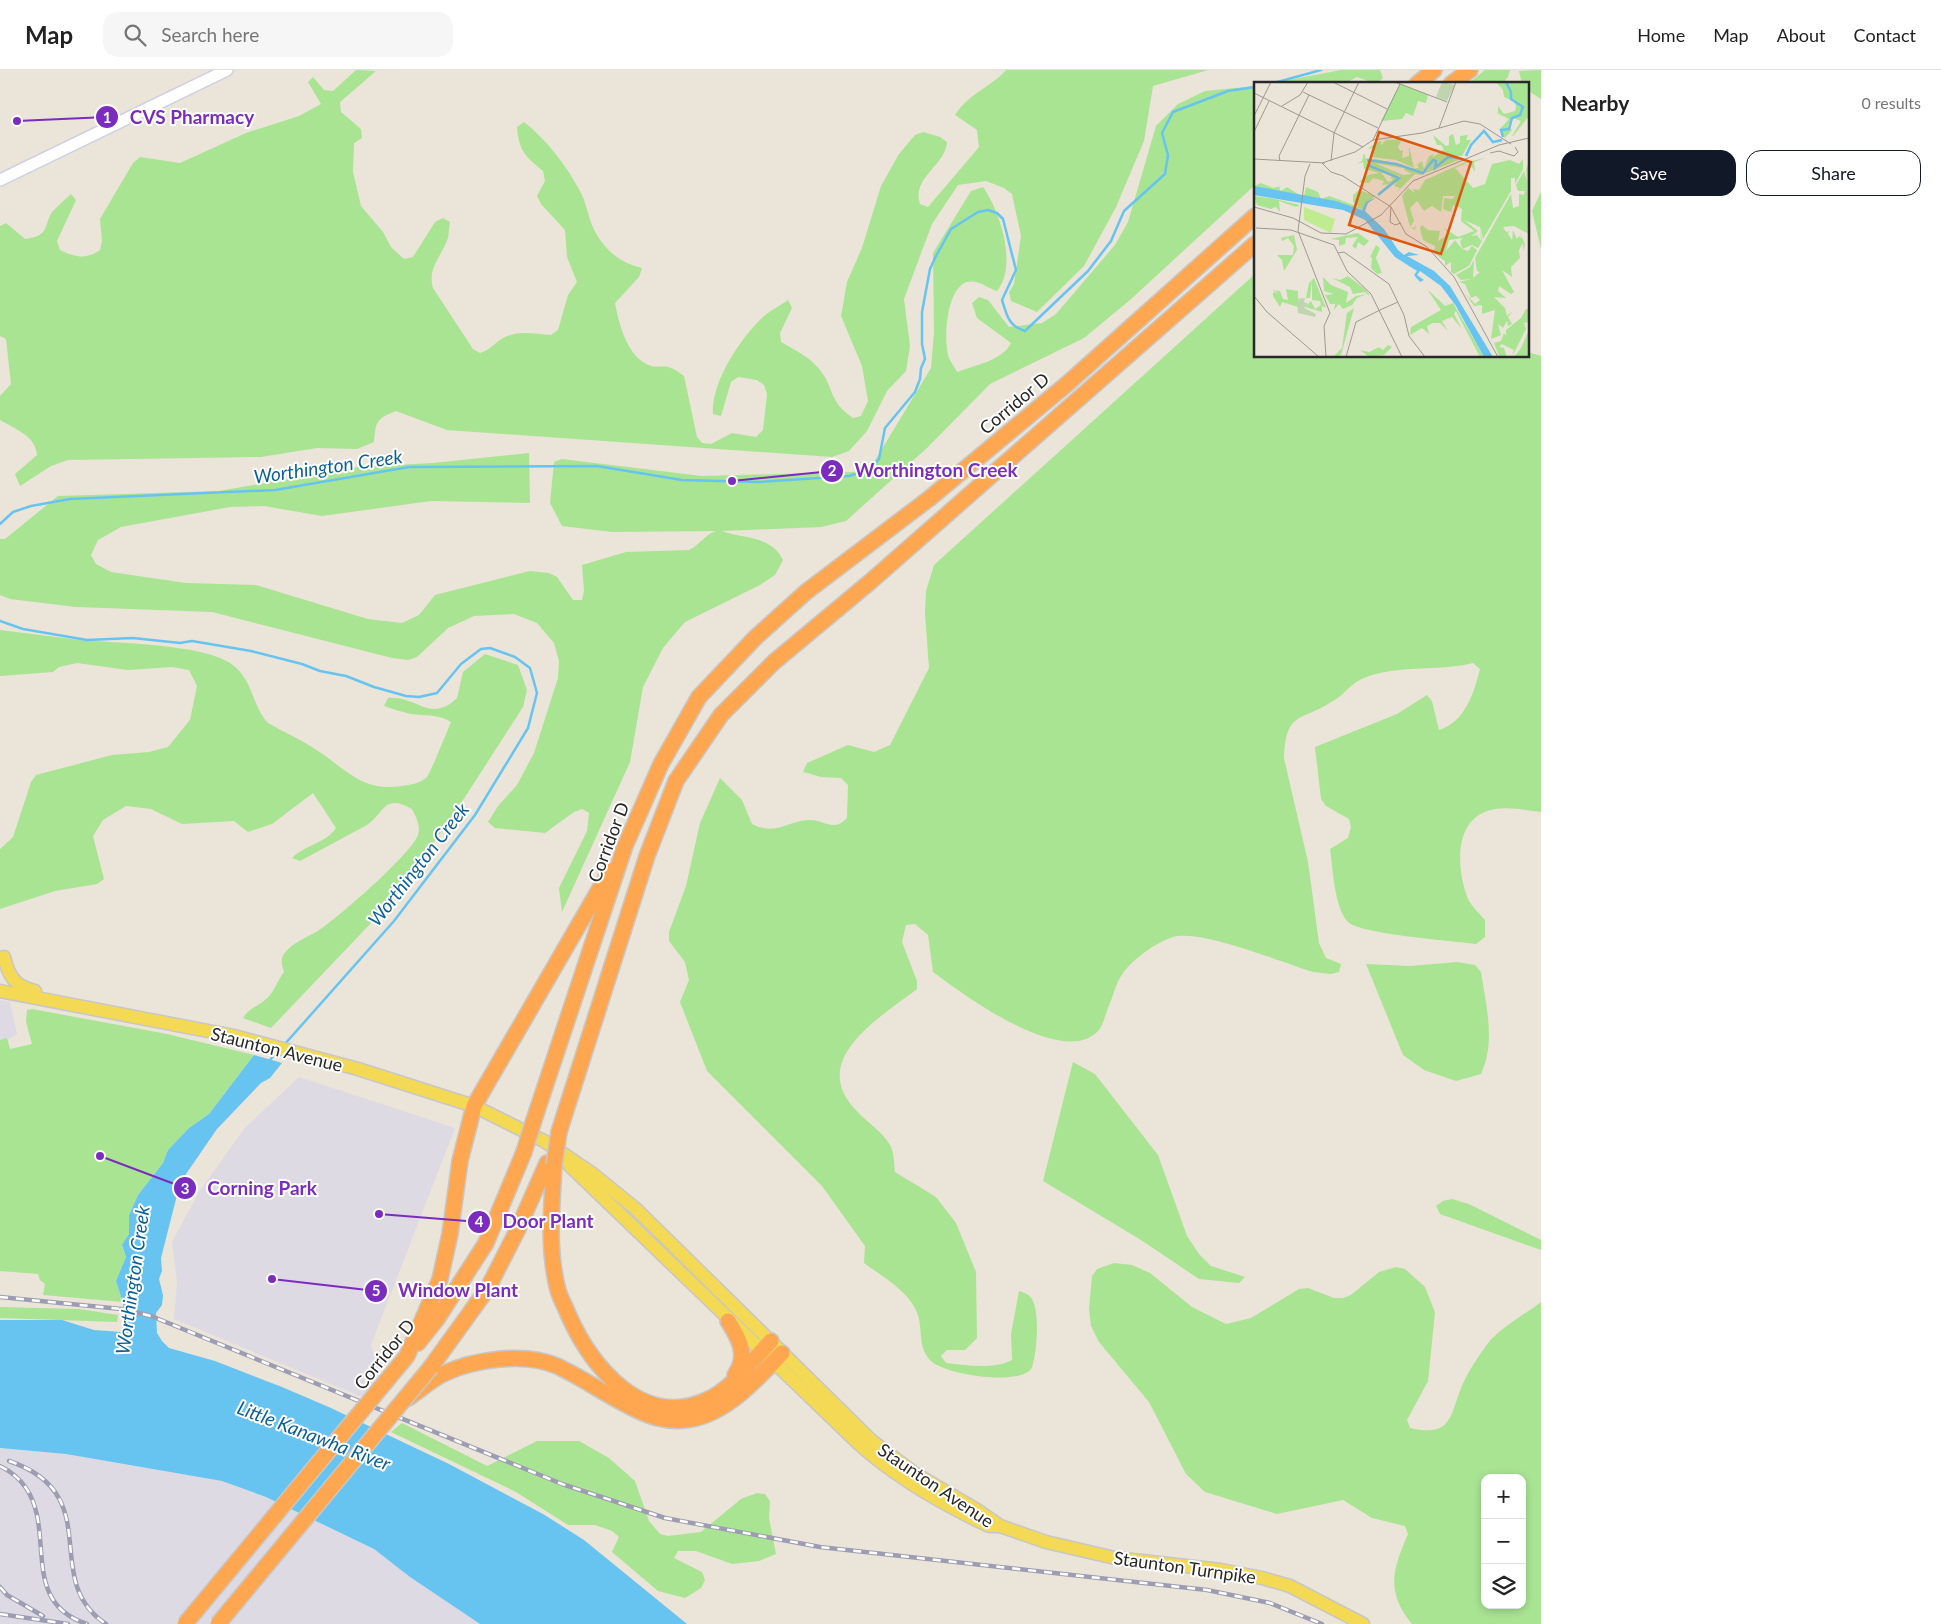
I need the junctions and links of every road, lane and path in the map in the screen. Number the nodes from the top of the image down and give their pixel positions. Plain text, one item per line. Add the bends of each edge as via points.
1 (227, 70) edge
2 (1434, 70) edge
3 (1470, 70) edge
4 (1419, 82) edge
5 (1454, 82) edge
6 (0, 180) edge
7 (1254, 217) edge
8 (1254, 245) edge
9 (625, 846) junction
10 (4, 957) dead end
11 (8, 972) junction
12 (1, 991) edge
13 (94, 1009) junction
14 (474, 1106) junction
15 (544, 1141) junction
16 (551, 1164) junction
17 (728, 1320) junction
18 (766, 1347) junction
19 (407, 1356) junction
20 (777, 1358) junction
21 (437, 1370) junction
22 (727, 1386) junction
23 (1000, 1526) joint
24 (185, 1624) edge
25 (218, 1624) edge
26 (1363, 1624) edge

1 - 6 main road
2 - 4 highway
3 - 5 highway
7 - 9 highway, Corridor D via 1067,384 930,498 806,592 755,638 699,697 661,764
8 - 16 highway, bridge via 870,582 774,662 721,715 676,781 647,856
9 - 14 highway
9 - 19 highway, Corridor D, bridge via 524,1152 486,1243 438,1319
10 - 11 main road
11 - 12 main road
11 - 13 main road via 20,987 75,1000
12 - 13 main road, Staunton Avenue
13 - 14 main road, Staunton Avenue via 234,1036 358,1068
14 - 15 main road, Staunton Avenue
14 - 19 highway via 460,1161 440,1279
15 - 17 main road, Staunton Avenue
15 - 18 main road, Staunton Avenue via 594,1174 636,1209
16 - 21 highway via 488,1288
16 - 22 highway via 552,1253 558,1291 593,1360 612,1381 637,1398 661,1406 672,1408 695,1404
17 - 18 main road, Staunton Avenue
17 - 22 highway via 737,1334 742,1353 738,1371
18 - 20 main road, Staunton Avenue
18 - 22 highway
19 - 24 highway, Corridor D, bridge
20 - 21 highway via 723,1406 700,1417 684,1420 658,1419 556,1366 520,1357
20 - 23 main road, Staunton Avenue via 883,1465 965,1515 989,1526
21 - 25 highway, bridge via 405,1400
23 - 26 main road, Staunton Turnpike via 1046,1542 1115,1558 1262,1578 1290,1586

